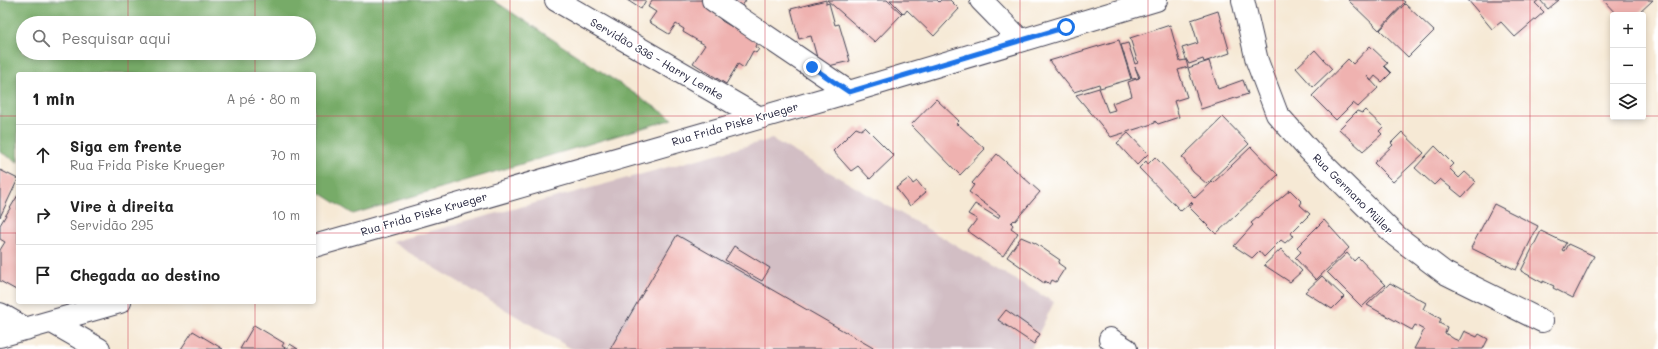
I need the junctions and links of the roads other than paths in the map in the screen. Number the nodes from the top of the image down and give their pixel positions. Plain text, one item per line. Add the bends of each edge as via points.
1 (556, 0) edge
2 (713, 0) edge
3 (981, 0) edge
4 (1156, 0) edge
5 (1243, 0) edge
6 (1020, 40) junction
7 (849, 92) junction
8 (758, 117) junction
9 (316, 245) edge
10 (113, 304) edge
11 (0, 314) edge
12 (1542, 321) dead end
13 (52, 322) junction
14 (26, 329) junction
15 (0, 336) edge
16 (99, 349) edge

1 - 8 street, Servidão 336 - Harry Lemke
2 - 7 street
3 - 6 street
4 - 6 street, Rua Frida Piske Krueger
5 - 12 street, Rua Germano Müller via 1257,61 1276,114 1309,150 1396,236 1445,272
6 - 7 street, Rua Frida Piske Krueger
7 - 8 street, Rua Frida Piske Krueger
8 - 9 street, Rua Frida Piske Krueger
10 - 13 street
11 - 14 street
13 - 14 street
13 - 16 street
14 - 15 street

